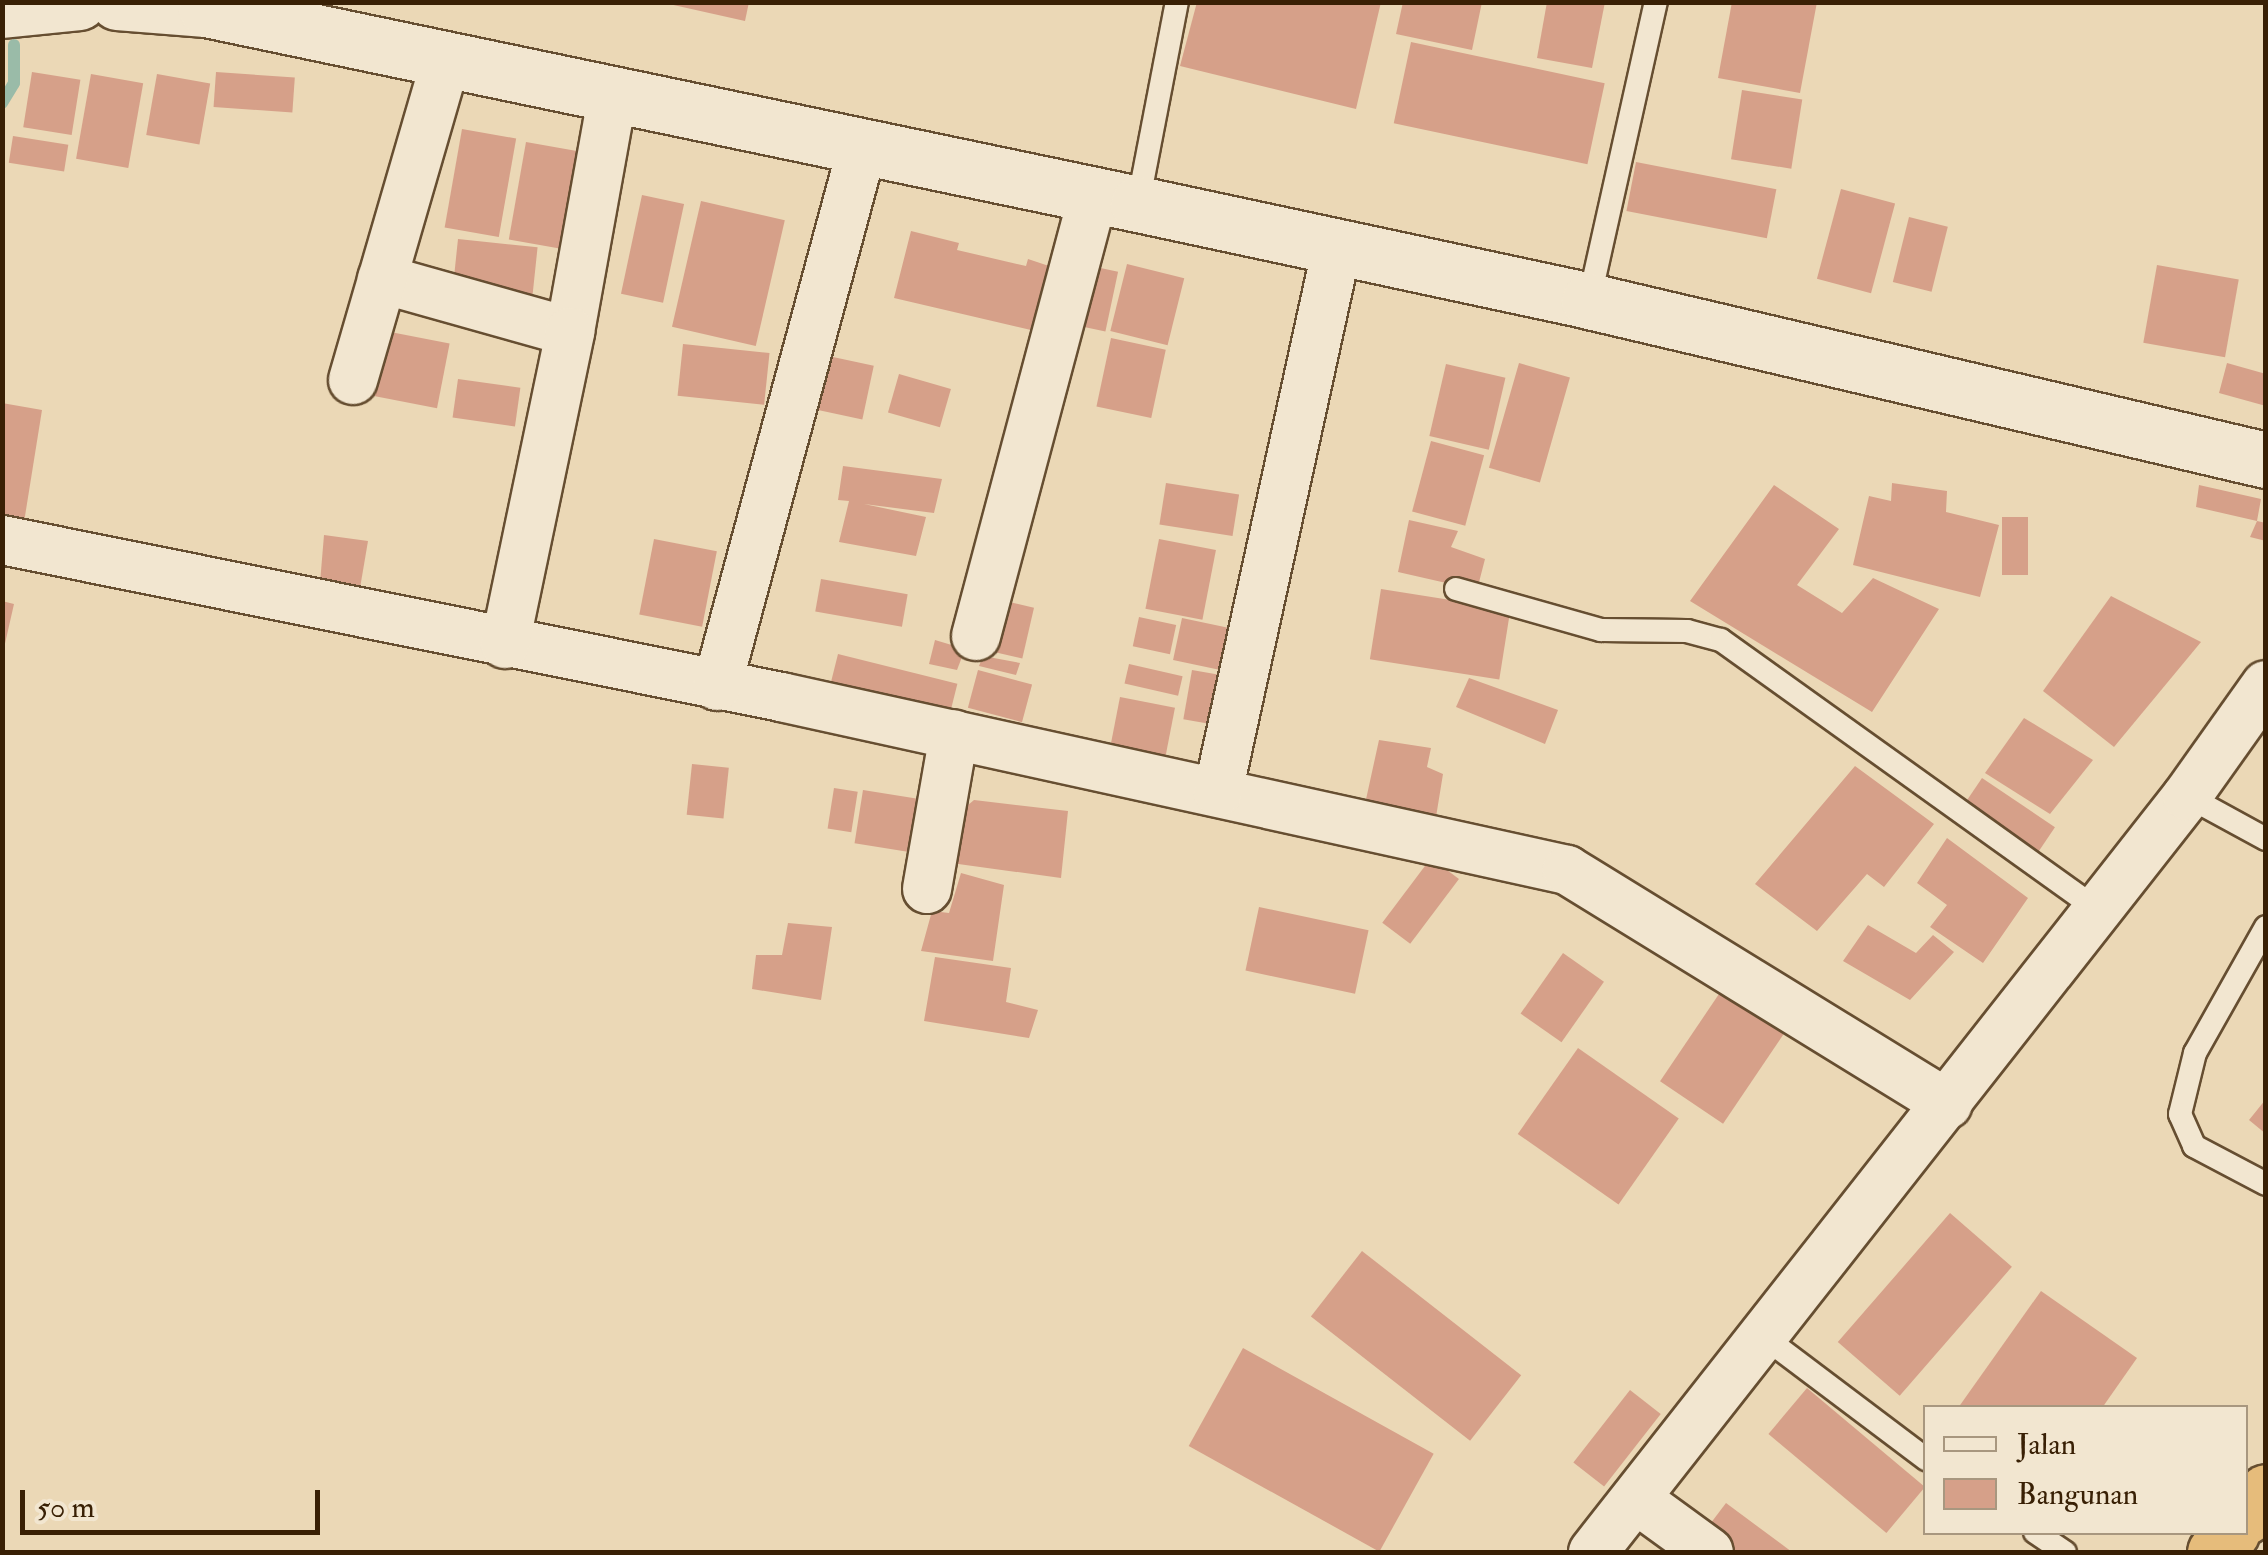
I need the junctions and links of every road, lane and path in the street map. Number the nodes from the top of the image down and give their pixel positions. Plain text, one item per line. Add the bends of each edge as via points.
1 (79, 2) edge
2 (117, 2) edge
3 (1178, 2) edge
4 (1656, 2) edge
5 (2, 10) edge
6 (446, 59) junction
7 (613, 94) junction
8 (862, 146) junction
9 (1115, 199) junction
10 (1337, 247) junction
11 (382, 279) junction
12 (1589, 301) junction
13 (570, 332) junction
14 (353, 380) dead end
15 (2266, 460) edge
16 (2, 540) edge
17 (1456, 589) dead end
18 (976, 636) dead end
19 (505, 644) junction
20 (716, 686) junction
21 (2266, 686) edge
22 (954, 734) junction
23 (1218, 792) junction
24 (2187, 796) junction
25 (2266, 840) edge
26 (927, 889) dead end
27 (2098, 910) junction
28 (2266, 927) edge
29 (1948, 1104) junction
30 (2266, 1184) edge
31 (1764, 1336) junction
32 (1923, 1458) edge
33 (2266, 1492) edge
34 (1636, 1499) junction
35 (2248, 1514) edge
36 (2040, 1535) edge
37 (1593, 1552) edge
38 (1709, 1552) edge
39 (2065, 1552) edge

1 - 5 street
2 - 6 street via 206,9
3 - 9 lane
4 - 12 lane
6 - 7 street
6 - 11 street
7 - 8 street
7 - 13 street
8 - 9 street
8 - 20 street
9 - 10 street
9 - 18 street
10 - 12 street
10 - 23 street
11 - 13 street
11 - 14 street
12 - 15 street
13 - 19 street
16 - 19 street
17 - 27 lane via 1601,630 1687,630 1720,640
19 - 20 street
20 - 22 street
21 - 24 street
22 - 23 street
22 - 26 street
23 - 29 street via 1567,870
24 - 25 lane
24 - 27 street
27 - 29 street
28 - 30 lane via 2195,1053 2182,1083 2180,1114 2194,1146
29 - 31 street
31 - 32 lane
31 - 34 street
33 - 35 highway
34 - 37 street
34 - 38 street
36 - 39 lane

